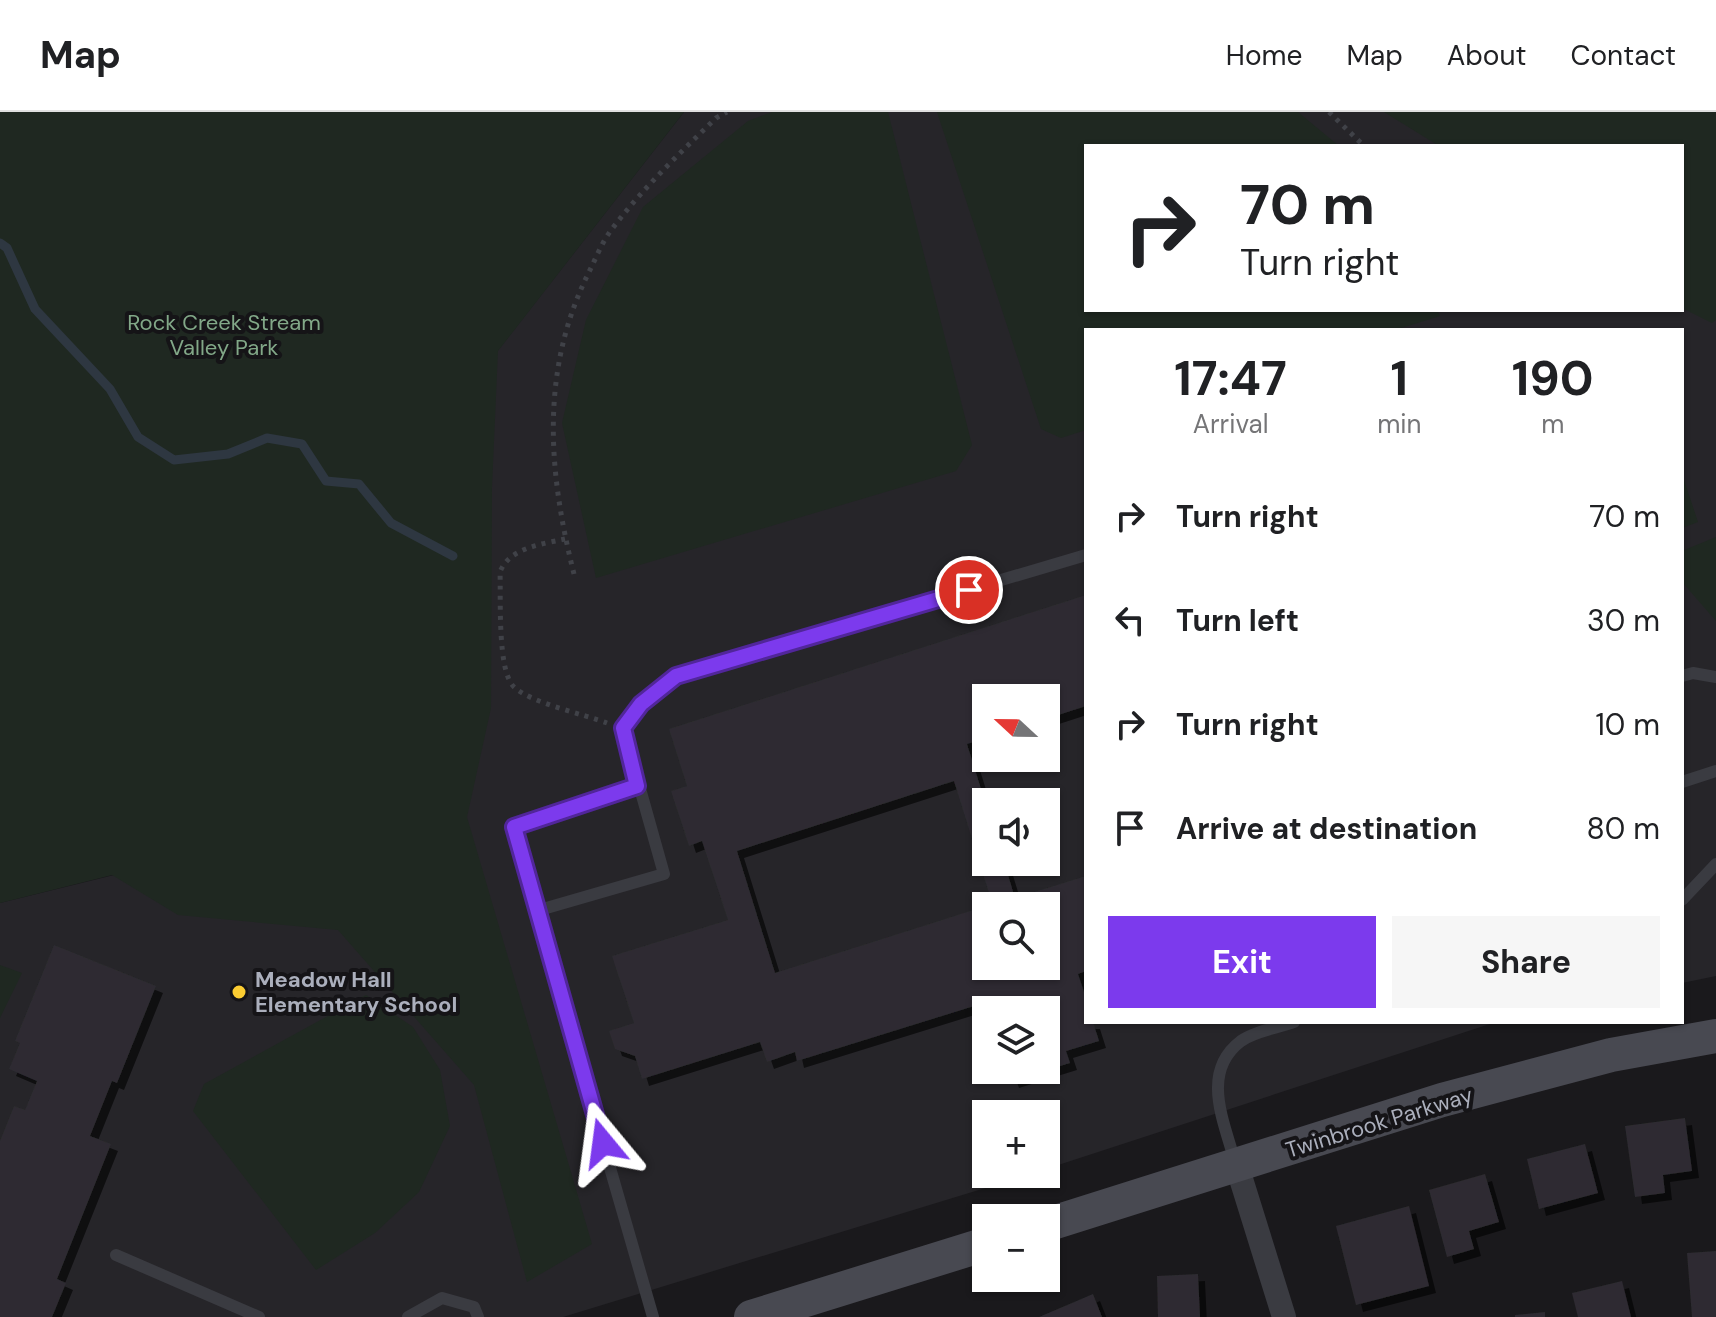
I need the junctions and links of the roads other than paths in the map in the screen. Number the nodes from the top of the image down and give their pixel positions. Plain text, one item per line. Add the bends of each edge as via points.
1 (1084, 556) edge
2 (1684, 675) edge
3 (1716, 677) edge
4 (1716, 771) edge
5 (1684, 781) edge
6 (637, 786) junction
7 (1716, 864) edge
8 (1684, 898) edge
9 (536, 911) junction
10 (1288, 1024) edge
11 (1716, 1036) edge
12 (1237, 1166) junction
13 (1060, 1221) edge
14 (972, 1248) edge
15 (116, 1255) dead end
16 (259, 1317) edge
17 (408, 1317) edge
18 (478, 1317) edge
19 (653, 1317) edge
20 (751, 1317) edge
21 (1284, 1317) edge

1 - 6 lane via 676,676 641,704 623,728
2 - 3 lane
4 - 5 lane
6 - 9 lane via 514,827
6 - 9 lane via 664,874
7 - 8 lane
9 - 19 lane
10 - 12 lane via 1243,1040 1220,1062 1217,1097
11 - 12 street, Twinbrook Parkway via 1664,1039 1442,1100
12 - 13 street, Twinbrook Parkway
12 - 21 street
14 - 20 street
15 - 16 lane
17 - 18 lane via 442,1298 474,1307

